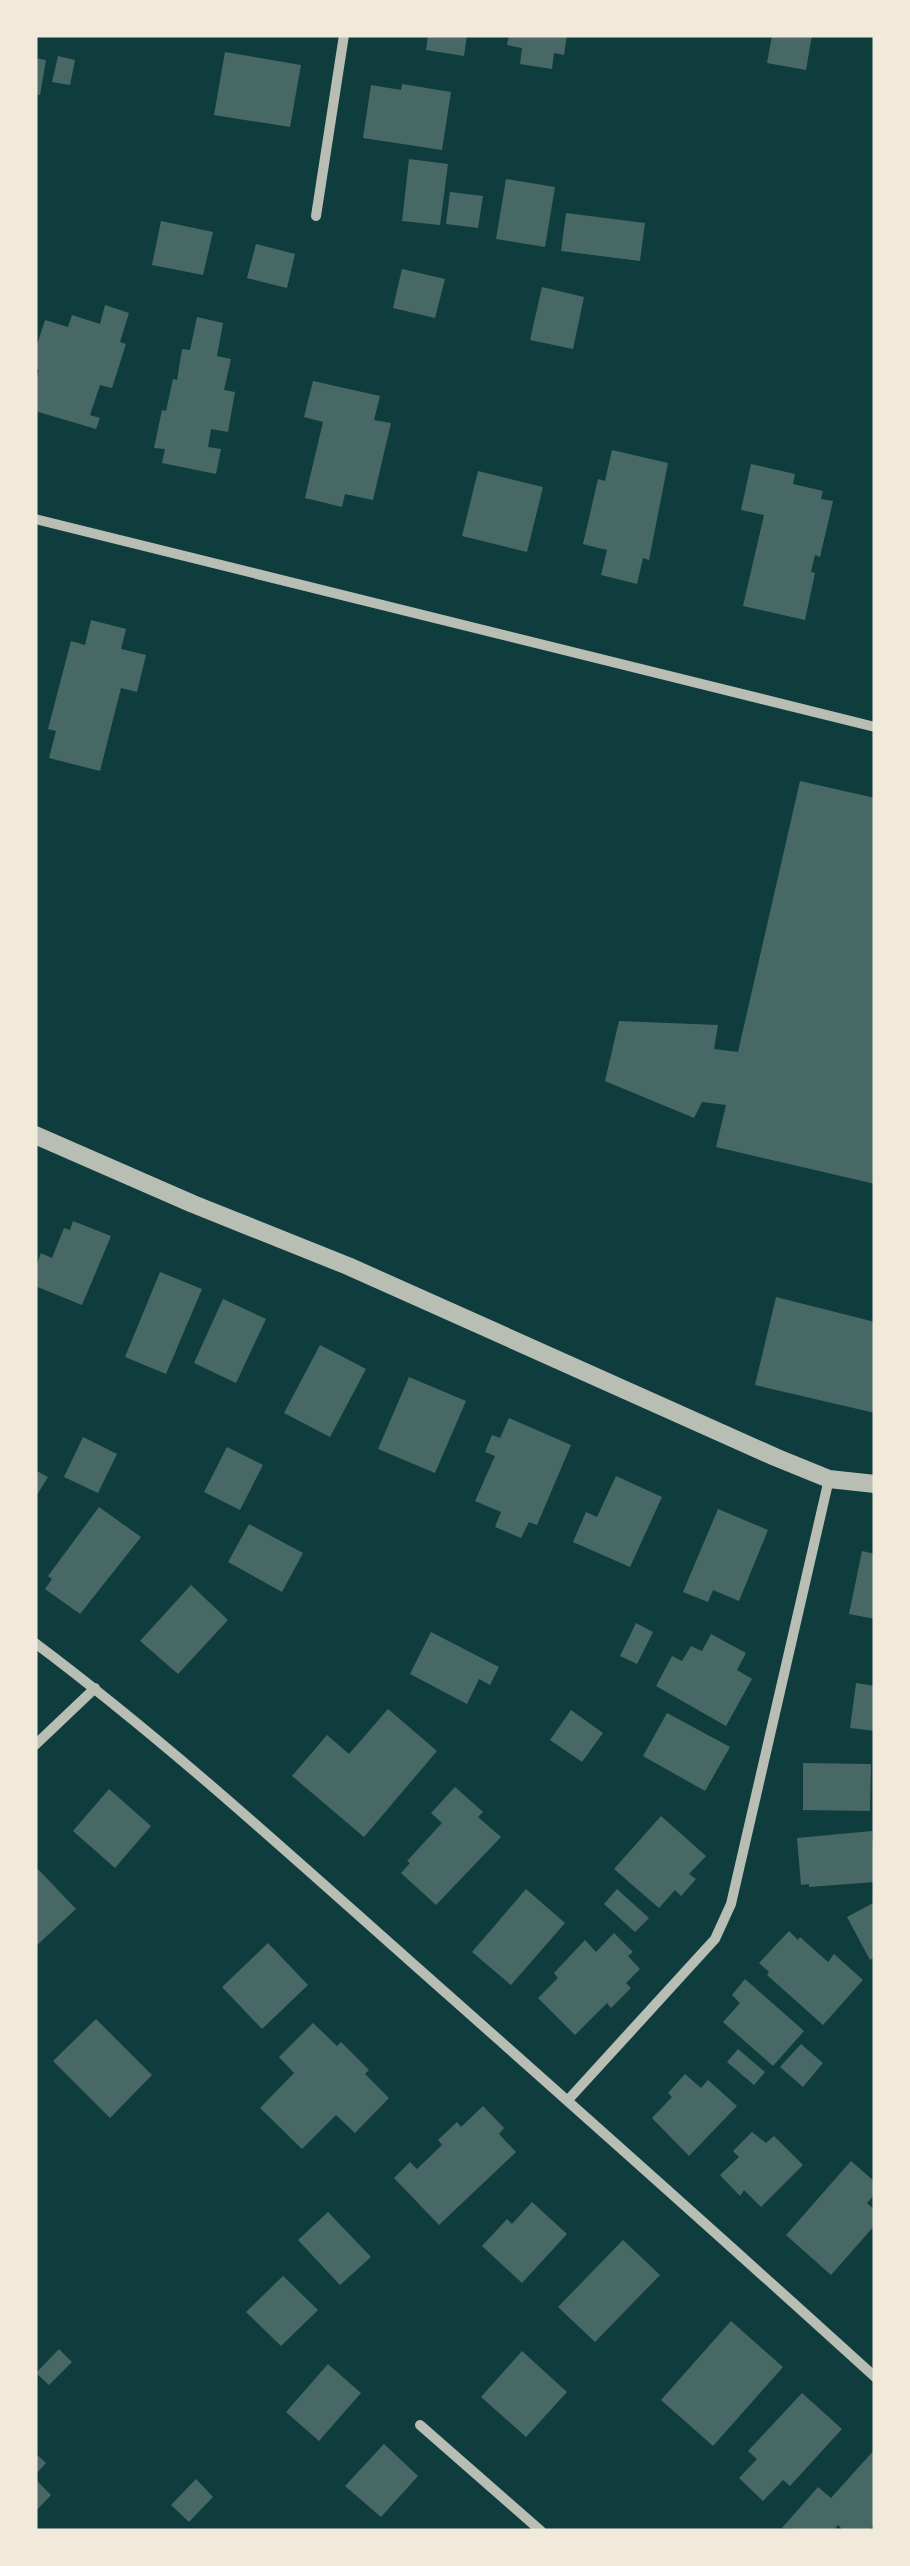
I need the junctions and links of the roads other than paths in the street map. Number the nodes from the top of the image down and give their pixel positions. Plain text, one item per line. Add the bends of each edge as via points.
1 (344, 35) edge
2 (316, 216) dead end
3 (35, 519) edge
4 (875, 727) edge
5 (35, 1135) edge
6 (829, 1478) junction
7 (875, 1484) edge
8 (35, 1643) edge
9 (95, 1688) junction
10 (35, 1745) edge
11 (568, 2100) junction
12 (875, 2378) edge
13 (420, 2425) dead end
14 (541, 2531) edge

1 - 2 street
3 - 4 street
5 - 6 street
6 - 7 street
6 - 11 street via 731,1904 715,1939
8 - 9 street
9 - 10 street
9 - 11 street
11 - 12 street
13 - 14 street

